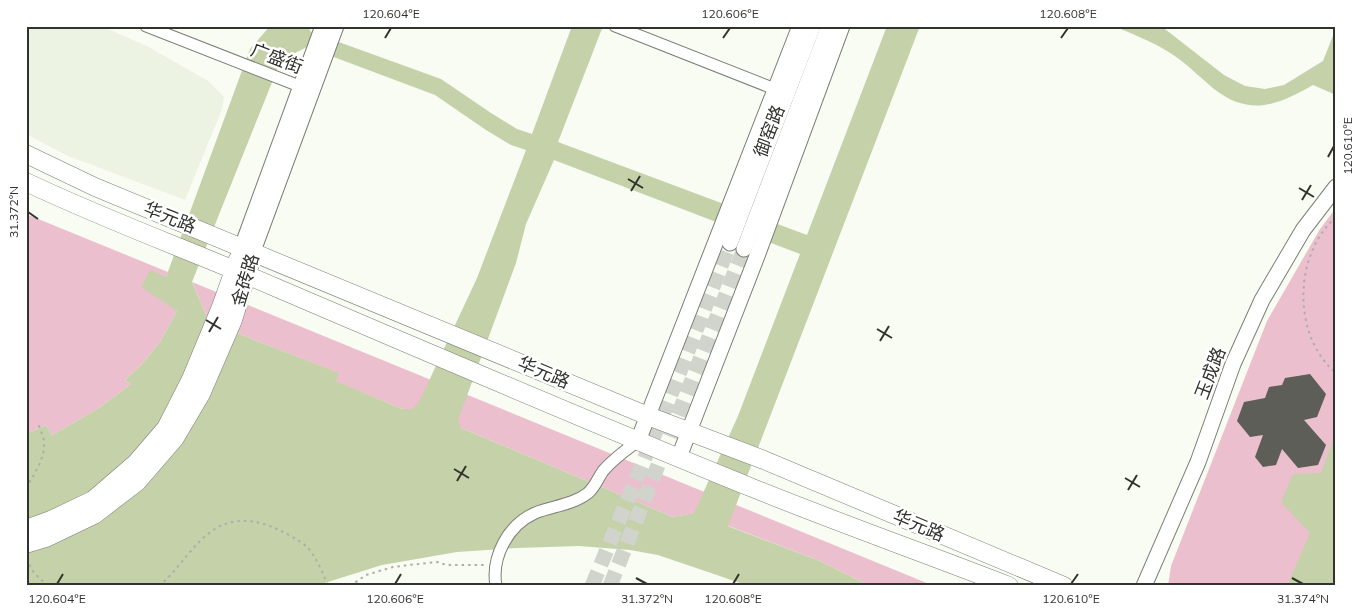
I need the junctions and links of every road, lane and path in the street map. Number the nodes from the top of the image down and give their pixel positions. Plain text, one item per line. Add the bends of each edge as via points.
1 (146, 26) edge
2 (615, 26) edge
3 (800, 26) edge
4 (813, 26) edge
5 (829, 26) edge
6 (842, 26) edge
7 (328, 29) edge
8 (306, 88) junction
9 (775, 89) junction
10 (26, 154) edge
11 (26, 182) edge
12 (1336, 187) edge
13 (1336, 217) edge
14 (248, 249) junction
15 (241, 273) junction
16 (1336, 373) edge
17 (648, 416) junction
18 (38, 423) dead end
19 (689, 432) junction
20 (638, 441) junction
21 (679, 457) junction
22 (26, 488) edge
23 (26, 529) edge
24 (26, 544) edge
25 (26, 559) edge
26 (497, 565) junction
27 (48, 586) edge
28 (159, 586) edge
29 (328, 586) edge
30 (350, 586) edge
31 (496, 586) edge
32 (1009, 586) edge
33 (1064, 586) edge
34 (1144, 586) edge

1 - 8 street, 广盛街
2 - 9 street
3 - 9 street
4 - 5 street, 御窑路 via 737,246
6 - 19 street
7 - 8 street, 金砖路
8 - 14 street, 金砖路
9 - 17 street
10 - 14 main road, 华元路 via 95,187
11 - 15 main road, 华元路
12 - 34 street, 玉成路 via 1303,230 1262,300 1233,364 1198,462
13 - 16 path via 1319,238 1310,258 1303,306 1311,339 1326,365
14 - 15 main road, 金砖路
14 - 17 main road, 华元路
15 - 20 main road, 华元路
15 - 23 main road, 金砖路 via 221,307 166,428 136,463 93,500
15 - 24 main road, 金砖路 via 233,320 201,394 175,438 137,482 94,515
17 - 19 main road, 华元路
17 - 20 street
18 - 22 path via 44,443 43,453 40,465
19 - 21 street
19 - 33 main road, 华元路 via 764,460
20 - 21 main road, 华元路
20 - 26 street via 617,456 581,498 526,518 513,529 498,552
21 - 32 main road, 华元路
25 - 27 path via 34,574
26 - 30 path via 446,565 438,562 394,567 366,576
26 - 31 street
28 - 29 path via 209,532 242,521 264,524 301,543 314,558

